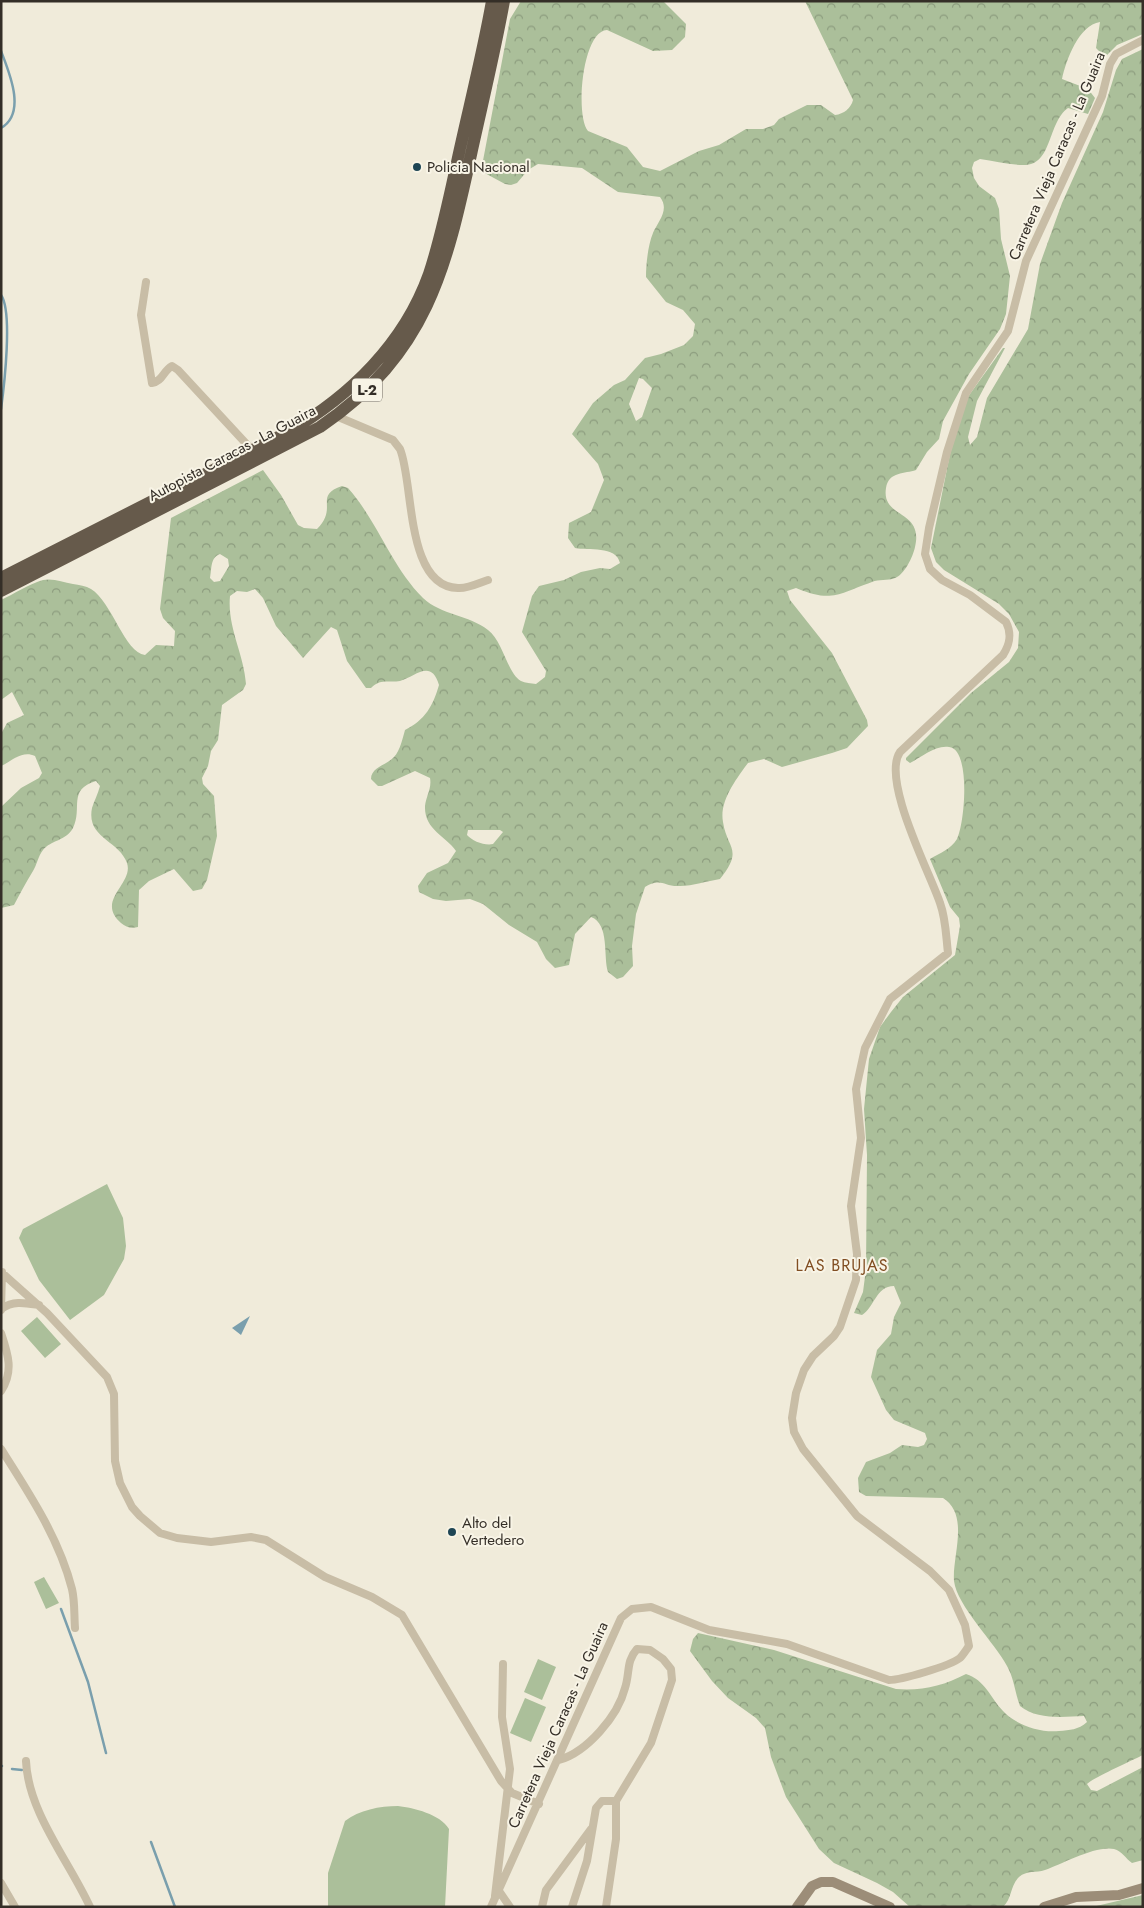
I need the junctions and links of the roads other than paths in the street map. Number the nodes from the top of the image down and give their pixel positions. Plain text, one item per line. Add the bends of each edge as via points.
1 (492, 1) edge
2 (504, 1) edge
3 (1143, 40) edge
4 (146, 282) dead end
5 (336, 416) junction
6 (252, 450) junction
7 (1, 578) edge
8 (488, 580) dead end
9 (1, 591) edge
10 (2, 1272) edge
11 (39, 1305) junction
12 (1, 1309) edge
13 (1, 1333) edge
14 (1, 1391) edge
15 (1, 1449) edge
16 (75, 1628) dead end
17 (503, 1664) dead end
18 (559, 1760) junction
19 (26, 1762) dead end
20 (508, 1790) junction
21 (616, 1801) junction
22 (539, 1804) junction
23 (592, 1827) junction
24 (1143, 1888) edge
25 (3, 1889) edge
26 (499, 1891) junction
27 (493, 1904) edge
28 (543, 1906) edge
29 (15, 1907) edge
30 (90, 1907) edge
31 (510, 1907) edge
32 (572, 1907) edge
33 (606, 1907) edge
34 (797, 1907) edge
35 (890, 1907) edge
36 (1044, 1907) edge

1 - 6 highway, Autopista Caracas - La Guaira / L-2 via 442,229 428,275 408,317 373,366 343,396 314,417
2 - 5 highway, Autopista Caracas - La Guaira / L-2 via 454,232 439,279 397,355 366,391
3 - 18 street, Carretera Vieja Caracas - La Guaira via 1116,54 1110,64 1102,96 1026,261 1008,331 966,393 947,452 925,545 930,569 1000,616 1006,622 1009,642 1003,655 900,752 894,764 896,783 914,842 942,909 948,953 890,999 865,1048 856,1089 861,1138 851,1206 857,1254 856,1280 840,1327 804,1370 792,1418 796,1438 849,1507 949,1590 969,1637 967,1648 954,1662 902,1680 889,1680 787,1644 709,1630 660,1610 637,1607 628,1610 621,1618
4 - 6 street via 141,316 152,383 172,366 178,370
5 - 8 street via 393,440 400,449 414,536 433,576 445,586 459,588
5 - 9 highway, Autopista Caracas - La Guaira / L-2 via 293,442
6 - 7 highway, Autopista Caracas - La Guaira / L-2
10 - 11 street
10 - 12 street
11 - 12 street via 19,1302
11 - 20 street via 98,1365 110,1384 114,1394 115,1461 120,1484 140,1516 160,1533 177,1538 211,1542 251,1537 266,1540 325,1576 402,1615
13 - 14 street via 10,1371
15 - 16 street via 36,1504 54,1541 72,1591
17 - 20 street via 502,1717 509,1761
18 - 21 street via 580,1749 604,1726 625,1690 630,1657 640,1648 650,1650 667,1663 672,1680 651,1743
18 - 22 street, Carretera Vieja Caracas - La Guaira
19 - 30 street via 33,1799
20 - 22 street
20 - 27 street
21 - 23 street via 599,1803
21 - 33 street via 616,1839
22 - 26 street, Carretera Vieja Caracas - La Guaira
23 - 28 street via 546,1890
23 - 32 street via 587,1861
24 - 36 main road via 1120,1895 1071,1898
25 - 29 street
26 - 27 street, Carretera Vieja Caracas - La Guaira
26 - 31 street
34 - 35 main road via 812,1886 827,1882 867,1895

